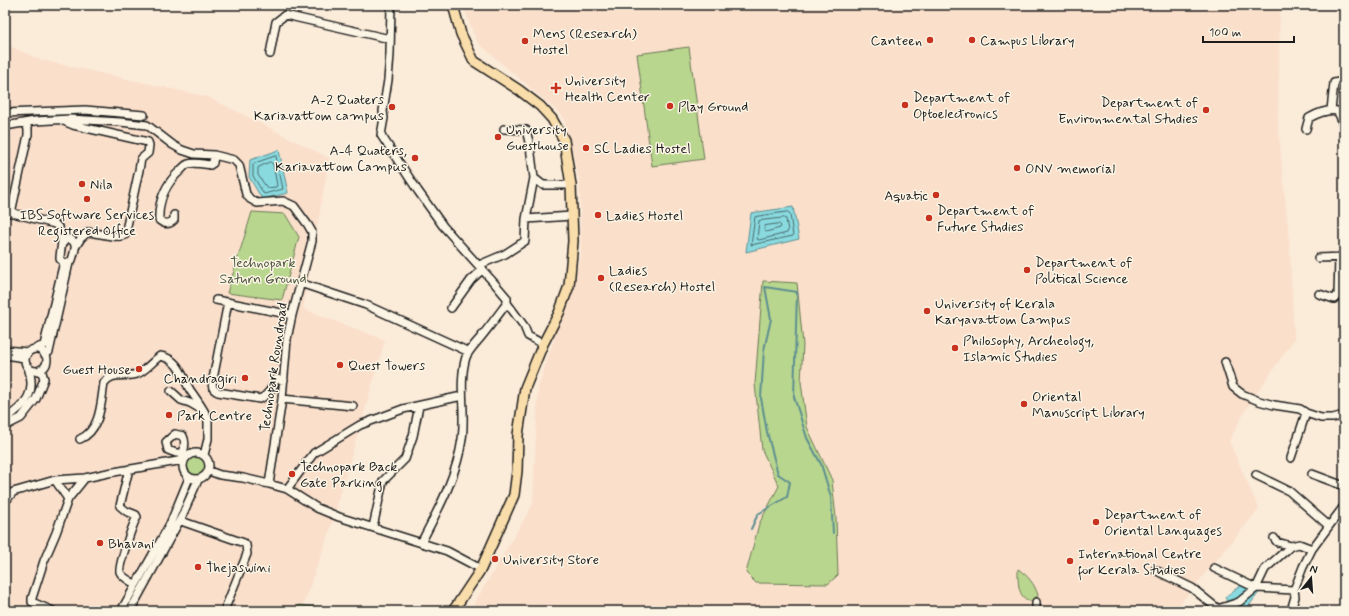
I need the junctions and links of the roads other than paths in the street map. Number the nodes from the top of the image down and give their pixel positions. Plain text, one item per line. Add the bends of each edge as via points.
1 (391, 5) edge
2 (453, 5) edge
3 (390, 39) junction
4 (270, 54) dead end
5 (1344, 81) edge
6 (1331, 110) junction
7 (5, 113) edge
8 (144, 115) dead end
9 (60, 120) junction
10 (25, 123) junction
11 (5, 126) edge
12 (1344, 127) edge
13 (504, 129) dead end
14 (1306, 129) dead end
15 (214, 155) junction
16 (534, 178) junction
17 (571, 185) junction
18 (8, 212) edge
19 (174, 215) dead end
20 (572, 216) junction
21 (526, 218) junction
22 (63, 243) junction
23 (76, 246) junction
24 (1341, 257) edge
25 (1318, 258) dead end
26 (67, 263) junction
27 (481, 267) junction
28 (300, 283) junction
29 (1319, 294) dead end
30 (216, 300) dead end
31 (228, 302) junction
32 (507, 303) junction
33 (451, 308) dead end
34 (292, 315) junction
35 (543, 344) junction
36 (35, 349) junction
37 (5, 350) edge
38 (469, 352) junction
39 (44, 354) junction
40 (5, 355) edge
41 (27, 355) junction
42 (1225, 362) dead end
43 (28, 367) junction
44 (41, 369) junction
45 (284, 380) junction
46 (172, 391) dead end
47 (462, 396) junction
48 (282, 399) junction
49 (354, 406) dead end
50 (419, 406) junction
51 (204, 411) junction
52 (1306, 413) junction
53 (1344, 415) edge
54 (5, 419) edge
55 (5, 426) edge
56 (80, 439) dead end
57 (204, 455) junction
58 (184, 457) junction
59 (1291, 458) dead end
60 (129, 470) junction
61 (209, 471) junction
62 (1312, 474) dead end
63 (1256, 475) dead end
64 (85, 478) junction
65 (189, 478) junction
66 (54, 480) junction
67 (198, 480) junction
68 (269, 484) junction
69 (1344, 486) edge
70 (287, 489) junction
71 (68, 499) junction
72 (5, 502) edge
73 (1344, 506) edge
74 (182, 516) junction
75 (1330, 526) junction
76 (373, 527) junction
77 (1274, 538) dead end
78 (421, 543) junction
79 (1291, 546) junction
80 (1312, 549) junction
81 (1214, 568) dead end
82 (481, 569) junction
83 (1155, 570) dead end
84 (135, 584) junction
85 (1256, 588) junction
86 (1294, 590) junction
87 (1036, 602) dead end
88 (53, 611) edge
89 (121, 611) edge
90 (130, 611) edge
91 (224, 611) edge
92 (453, 611) edge
93 (1036, 611) edge
94 (1293, 611) edge

1 - 3 street
2 - 17 main road via 461,34 474,60 540,106 552,120 564,140
3 - 4 street via 285,15 276,22
3 - 27 street via 389,73 381,135 444,226
5 - 6 street via 1334,83
6 - 12 street via 1337,111
6 - 14 street via 1309,118
7 - 8 street via 85,110
9 - 10 street, Technopark Roundroad
9 - 15 street, Technopark Roundroad via 81,119 147,125 182,150 194,154
9 - 23 street via 148,142 149,145 148,153 141,159 125,235 88,232
10 - 11 street, Technopark Roundroad
10 - 18 street via 28,135
13 - 16 street via 526,130
15 - 19 street via 213,163 210,165 187,165 167,186 160,205 159,220 168,224 174,220
15 - 28 street, Technopark Roundroad via 234,160 239,165 246,194 250,198 257,203 288,202 305,220 312,232 312,241
16 - 17 street via 543,184
16 - 21 street
17 - 20 main road
18 - 22 street via 55,224 61,231
20 - 21 street
20 - 35 main road via 573,241 569,286
21 - 27 street via 524,242
22 - 23 street via 70,239
22 - 26 street via 60,257
23 - 26 street via 72,260
24 - 25 street
24 - 29 street via 1338,295 1334,299
26 - 36 street via 44,346
26 - 39 street via 50,352
27 - 32 street via 507,298
27 - 33 street
28 - 34 street, Technopark Roundroad
28 - 38 street via 366,305
30 - 31 street
31 - 34 street
31 - 45 street via 213,379 214,390 260,399 269,394 276,379
32 - 35 street via 528,336
32 - 38 street
34 - 45 street, Technopark Roundroad
35 - 82 main road via 525,388 518,435 514,495
36 - 39 street
36 - 41 street
37 - 41 street
38 - 47 street
39 - 44 street via 46,360
40 - 41 street
41 - 43 street
42 - 52 street via 1233,387 1242,394 1274,406 1300,409
43 - 44 street via 33,370
43 - 54 street via 32,388 27,400
44 - 55 street via 44,379 36,399 21,418
45 - 48 street, Technopark Roundroad
46 - 51 street via 182,400
47 - 50 street
47 - 78 street via 464,423 456,464 443,502
48 - 49 street
48 - 68 street, Technopark Roundroad
50 - 70 street via 403,409 360,425 322,447 314,453
50 - 76 street via 413,436 405,458 383,481
51 - 56 street via 178,366 170,359 160,356 139,374 118,374 106,380 97,422 88,436
51 - 57 street via 208,419 208,439
52 - 53 street via 1321,418
52 - 59 street
57 - 58 street via 195,453
57 - 61 street via 208,461
58 - 60 street
58 - 65 street via 182,466
60 - 64 street
60 - 84 street via 120,506 137,517 120,570 121,575
61 - 67 street
61 - 68 street
62 - 69 street
63 - 75 street via 1289,491
64 - 66 street
64 - 71 street
65 - 67 street
65 - 84 street via 170,524
66 - 71 street
66 - 72 street via 13,492
67 - 74 street
68 - 70 street
70 - 76 street via 317,508
71 - 88 street via 32,598 35,605
73 - 75 street
74 - 90 street
74 - 91 street via 181,521 246,545 247,554
75 - 80 street
76 - 78 street
77 - 79 street via 1277,542
78 - 82 street via 447,551
79 - 80 street via 1299,544
79 - 85 street via 1265,569
80 - 86 street
81 - 85 street
82 - 92 main road
83 - 85 street via 1192,588 1218,609 1239,602
84 - 89 street
85 - 86 street
86 - 94 street
87 - 93 street

